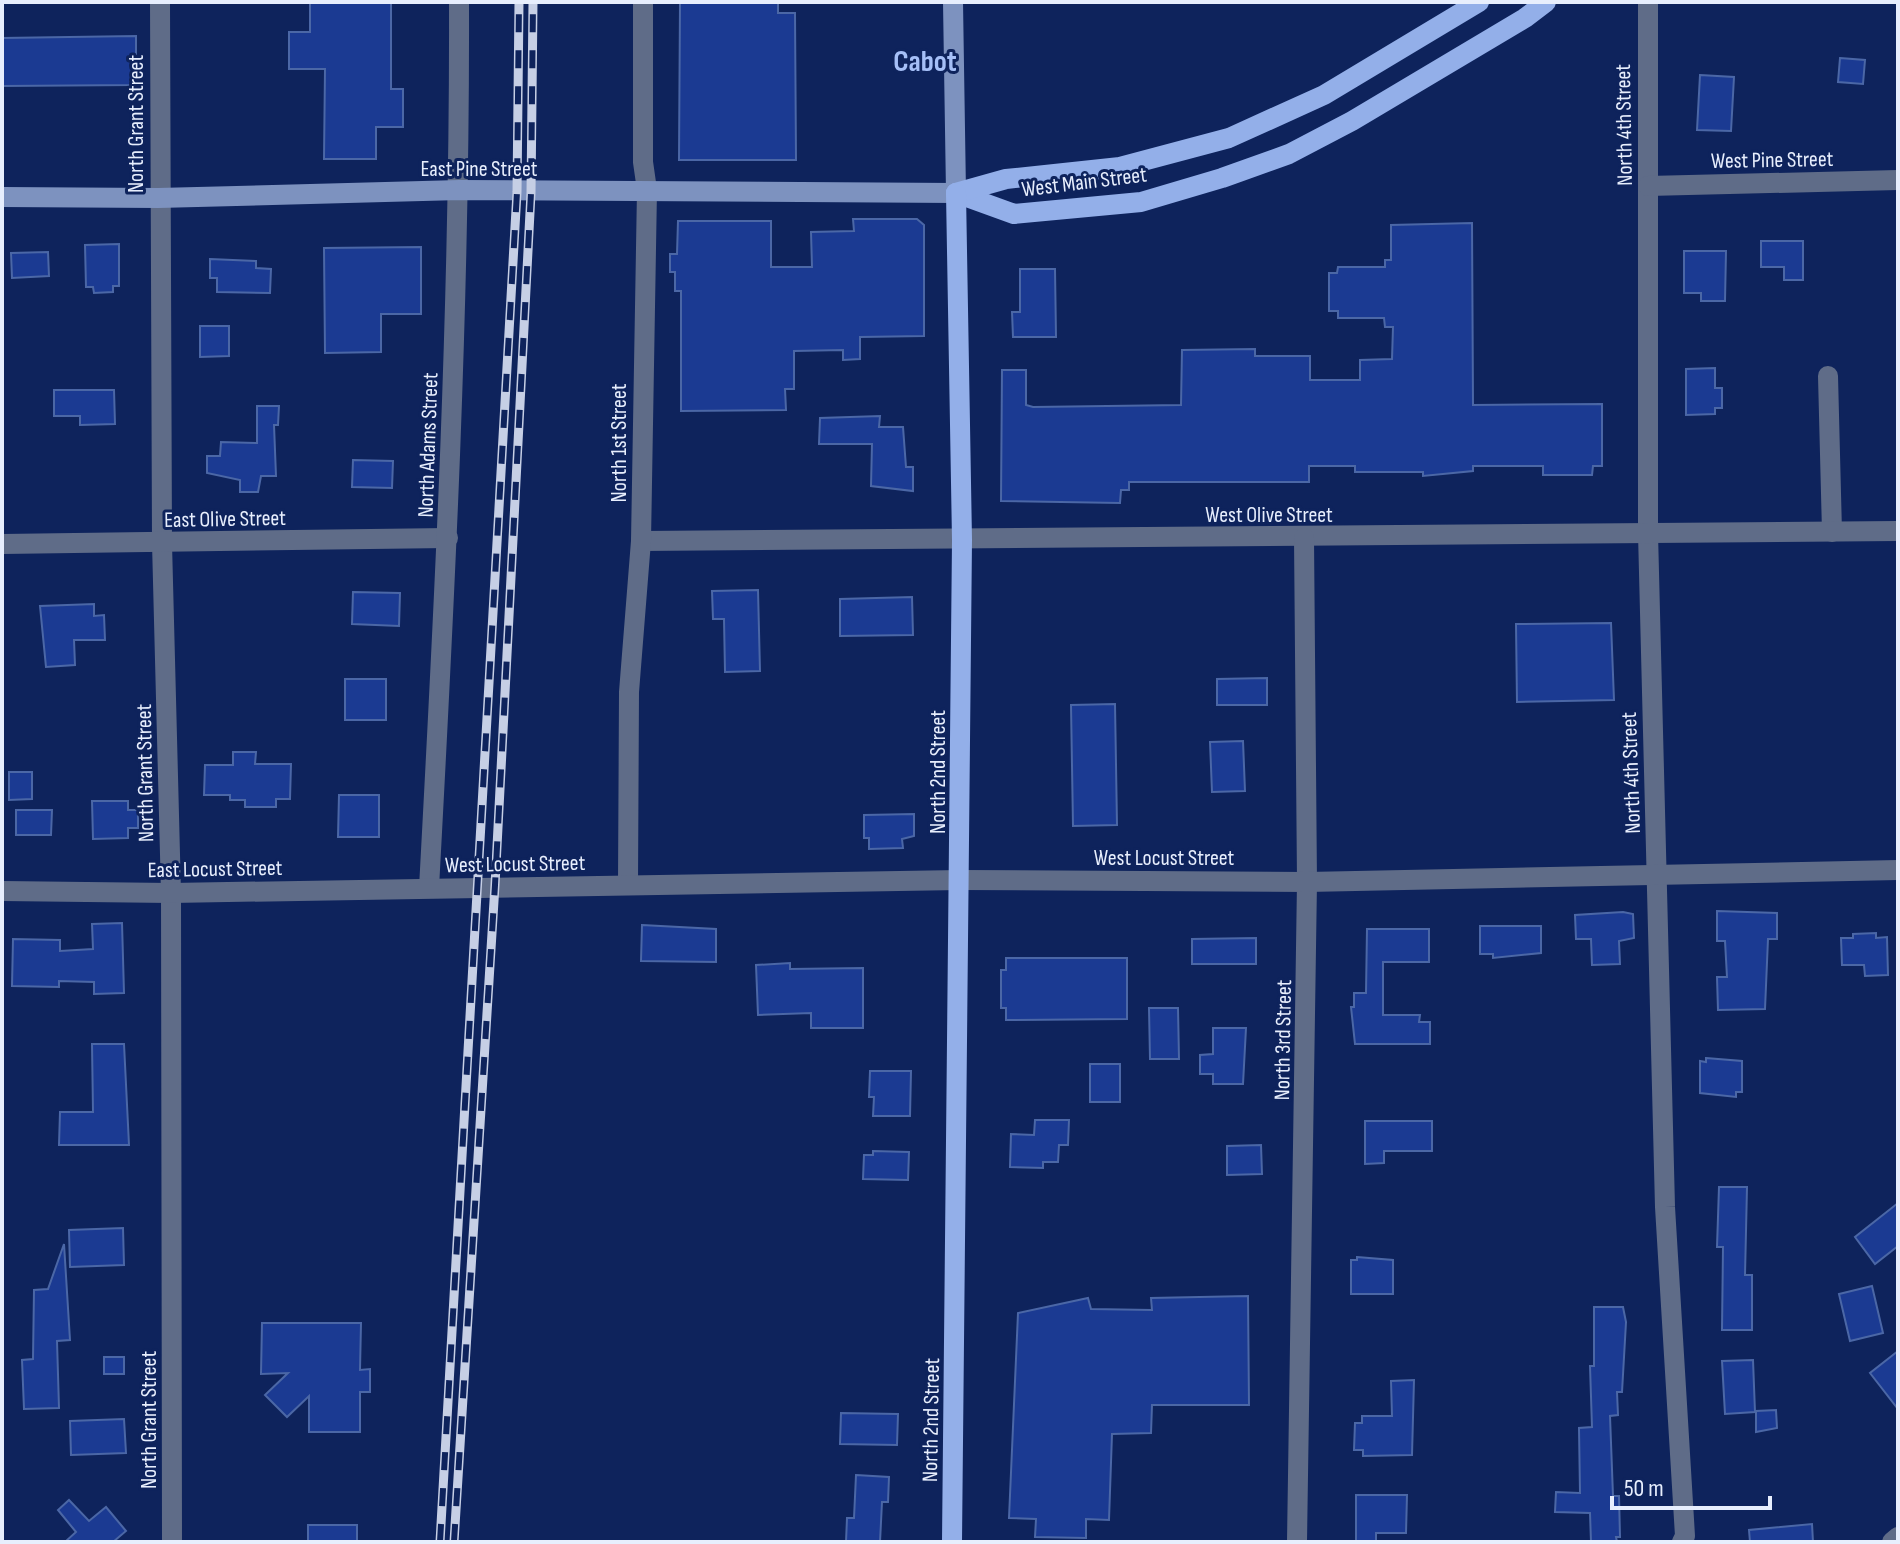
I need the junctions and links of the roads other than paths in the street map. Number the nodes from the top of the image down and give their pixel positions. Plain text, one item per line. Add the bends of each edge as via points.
1 (160, 2) edge
2 (459, 2) edge
3 (643, 2) edge
4 (953, 2) edge
5 (1479, 2) edge
6 (1546, 2) edge
7 (1648, 2) edge
8 (1898, 180) edge
9 (1648, 186) junction
10 (460, 190) junction
11 (647, 190) junction
12 (956, 193) junction
13 (2, 197) edge
14 (158, 198) junction
15 (1828, 376) dead end
16 (1898, 531) edge
17 (1832, 532) junction
18 (1648, 533) junction
19 (448, 538) junction
20 (1304, 538) junction
21 (962, 540) junction
22 (641, 541) junction
23 (162, 543) junction
24 (2, 544) edge
25 (1898, 870) edge
26 (1657, 874) junction
27 (960, 880) junction
28 (1307, 882) junction
29 (628, 884) junction
30 (429, 888) junction
31 (2, 891) edge
32 (171, 893) junction
33 (1898, 1537) edge
34 (1686, 1540) edge
35 (172, 1542) edge
36 (952, 1542) edge
37 (1297, 1542) edge
38 (1892, 1542) edge

1 - 14 street, North Grant Street
2 - 10 street, North Adams Street
3 - 11 street, North 1st Street
4 - 12 main road, North 2nd Street
5 - 12 main road, West Main Street via 1324,95 1229,138 1120,167 1006,179
6 - 12 main road, West Main Street via 1352,121 1289,154 1222,178 1141,202 1014,214
7 - 9 street, North 4th Street
8 - 9 street, West Pine Street
9 - 18 street, North 4th Street
10 - 11 main road, East Pine Street
10 - 14 main road, East Pine Street
10 - 19 street, North Adams Street
11 - 12 main road, East Pine Street
11 - 22 street, North 1st Street
12 - 21 main road, North 2nd Street
13 - 14 main road, East Pine Street
14 - 23 street, North Grant Street
15 - 17 street
16 - 17 street, West Olive Street
17 - 18 street, West Olive Street
18 - 20 street, West Olive Street
18 - 26 street, North 4th Street
19 - 23 street, East Olive Street
19 - 30 street, North Adams Street
20 - 21 street, West Olive Street
20 - 28 street, North 3rd Street
21 - 22 street, West Olive Street
21 - 27 main road, North 2nd Street
22 - 29 street, North 1st Street via 629,692
23 - 24 street, East Olive Street
23 - 32 street, North Grant Street
25 - 26 street, West Locust Street
26 - 28 street, West Locust Street
26 - 34 street, North 4th Street via 1665,1207
27 - 28 street, West Locust Street
27 - 29 street, West Locust Street
27 - 36 main road, North 2nd Street
28 - 37 street, North 3rd Street
29 - 30 street, West Locust Street
30 - 32 street, East Locust Street
31 - 32 street, East Locust Street
32 - 35 street, North Grant Street
33 - 38 street

